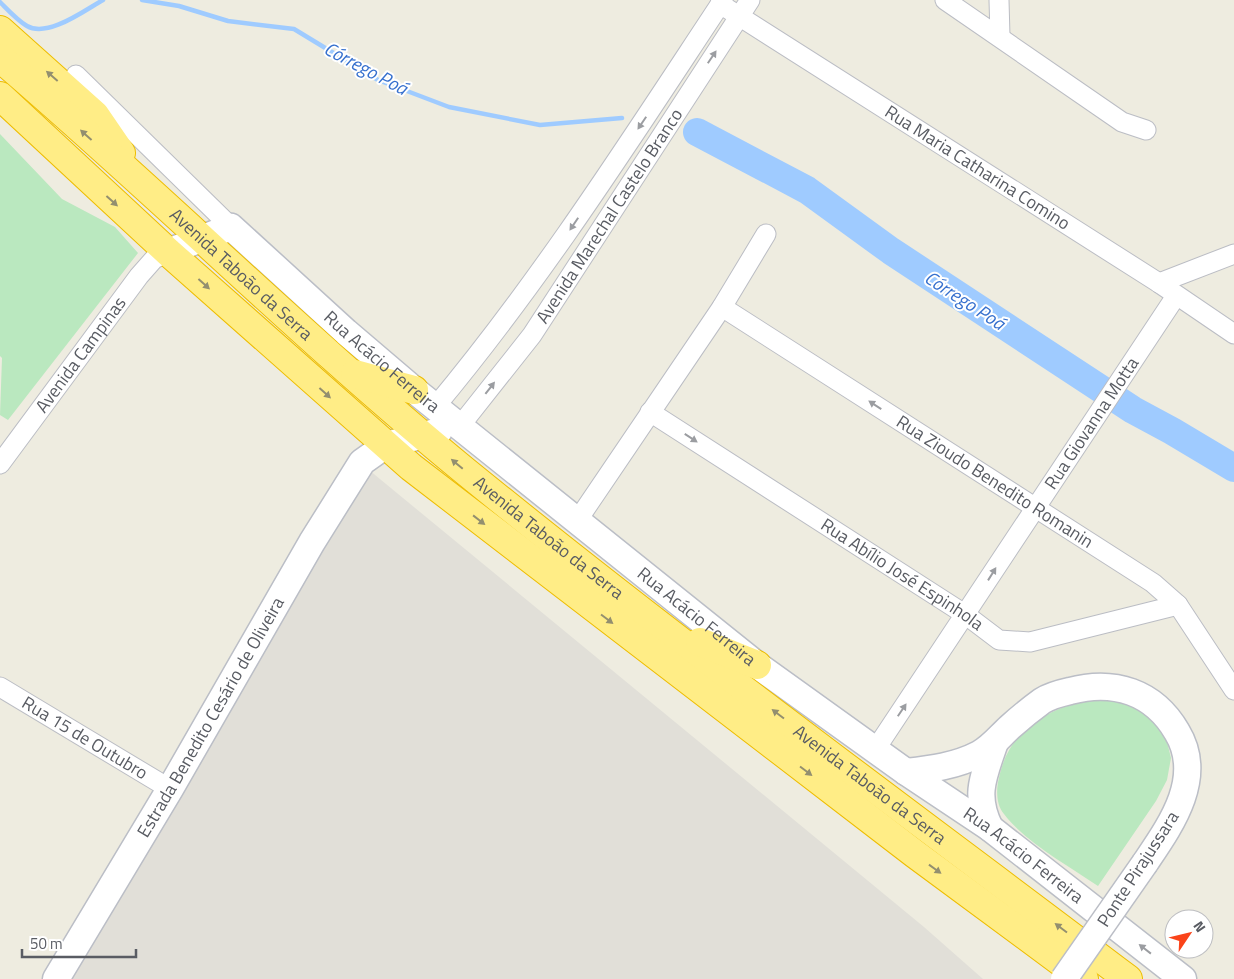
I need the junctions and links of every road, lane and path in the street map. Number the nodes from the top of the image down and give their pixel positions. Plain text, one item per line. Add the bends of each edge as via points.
1 (750, 0) edge
2 (945, 0) edge
3 (999, 0) edge
4 (722, 2) edge
5 (739, 18) junction
6 (0, 30) edge
7 (1000, 36) junction
8 (0, 58) edge
9 (76, 75) dead end
10 (670, 83) junction
11 (0, 96) edge
12 (686, 96) junction
13 (1146, 130) dead end
14 (137, 180) junction
15 (601, 184) junction
16 (621, 196) junction
17 (231, 227) junction
18 (766, 234) dead end
19 (200, 239) junction
20 (168, 252) junction
21 (1234, 254) edge
22 (1159, 283) junction
23 (531, 286) junction
24 (1176, 296) junction
25 (554, 302) junction
26 (722, 307) junction
27 (1234, 334) edge
28 (349, 372) junction
29 (414, 390) junction
30 (435, 407) junction
31 (650, 412) junction
32 (460, 426) junction
33 (423, 435) junction
34 (376, 451) junction
35 (0, 464) edge
36 (1034, 507) junction
37 (576, 522) junction
38 (632, 603) junction
39 (1178, 605) junction
40 (966, 615) junction
41 (757, 665) junction
42 (0, 686) edge
43 (1234, 690) edge
44 (994, 745) junction
45 (875, 750) junction
46 (906, 772) junction
47 (982, 780) junction
48 (170, 789) junction
49 (949, 800) junction
50 (990, 828) junction
51 (56, 979) edge
52 (1064, 979) edge
53 (1084, 979) edge
54 (1128, 979) edge
55 (1184, 979) edge

1 - 5 street, Avenida Marechal Castelo Branco
2 - 7 street
3 - 7 street
4 - 5 street, Rua Maria Catharina Comino
4 - 10 street, Avenida Marechal Castelo Branco
12 -> 5 street, Avenida Marechal Castelo Branco
5 - 22 street, Rua Maria Catharina Comino
14 -> 6 highway via 95,114
7 - 13 street via 1122,122
14 -> 8 highway, Avenida Taboão da Serra
9 - 17 street, Rua Acácio Ferreira
10 - 12 street
10 -> 15 street, Avenida Marechal Castelo Branco
11 -> 20 highway, Avenida Taboão da Serra
12 - 16 street, Avenida Marechal Castelo Branco
14 - 19 highway, Avenida Taboão da Serra
15 - 16 street
15 -> 23 street, Avenida Marechal Castelo Branco
16 - 25 street, Avenida Marechal Castelo Branco
17 - 19 main road
17 - 29 main road, Rua Acácio Ferreira
18 - 26 street
19 - 20 main road
19 - 28 highway, Avenida Taboão da Serra
20 -> 34 highway, Avenida Taboão da Serra via 364,426
20 - 35 street, Avenida Campinas via 154,259 139,276
21 - 22 street
22 - 24 street, Rua Maria Catharina Comino
23 - 25 street
23 - 30 street, Avenida Marechal Castelo Branco
24 - 27 street, Rua Maria Catharina Comino
24 - 36 street, Rua Giovanna Motta
32 -> 25 street, Avenida Marechal Castelo Branco
26 - 31 street
36 -> 26 street, Rua Zioudo Benedito Romanin
28 - 29 highway
28 - 33 highway, Avenida Taboão da Serra
29 - 30 main road, Rua Acácio Ferreira
30 - 32 main road, Rua Acácio Ferreira
31 - 37 street
31 -> 40 street, Rua Abílio José Espinhola
32 - 33 main road
32 - 37 main road, Rua Acácio Ferreira
33 - 34 main road
38 -> 33 highway, Avenida Taboão da Serra
34 - 48 main road, Estrada Benedito Cesário de Oliveira via 312,542
34 -> 53 highway, Avenida Taboão da Serra via 602,616
36 - 39 street, Rua Zioudo Benedito Romanin via 1153,583
40 -> 36 street, Rua Giovanna Motta
37 - 41 main road, Rua Acácio Ferreira
38 - 41 highway via 693,639
54 -> 38 highway, Avenida Taboão da Serra
39 - 40 street, Rua Abílio José Espinhola via 1030,642 999,640
39 - 43 street, Rua Zioudo Benedito Romanin
45 -> 40 street, Rua Giovanna Motta
41 - 45 main road, Rua Acácio Ferreira
42 - 48 street, Rua 15 de Outubro
44 - 46 main road, Ponte Pirajussara via 950,765
44 - 47 main road, Ponte Pirajussara
44 - 52 main road, Ponte Pirajussara, bridge via 1009,728 1044,700 1079,688 1105,685 1136,693 1153,704 1179,734 1187,760 1186,786 1178,812
45 - 46 main road, Rua Acácio Ferreira
46 - 49 main road, Rua Acácio Ferreira
47 - 49 main road
47 - 50 main road, Ponte Pirajussara via 980,796
48 - 51 main road, Estrada Benedito Cesário de Oliveira
49 - 50 main road, Rua Acácio Ferreira
55 -> 50 main road, Rua Acácio Ferreira

